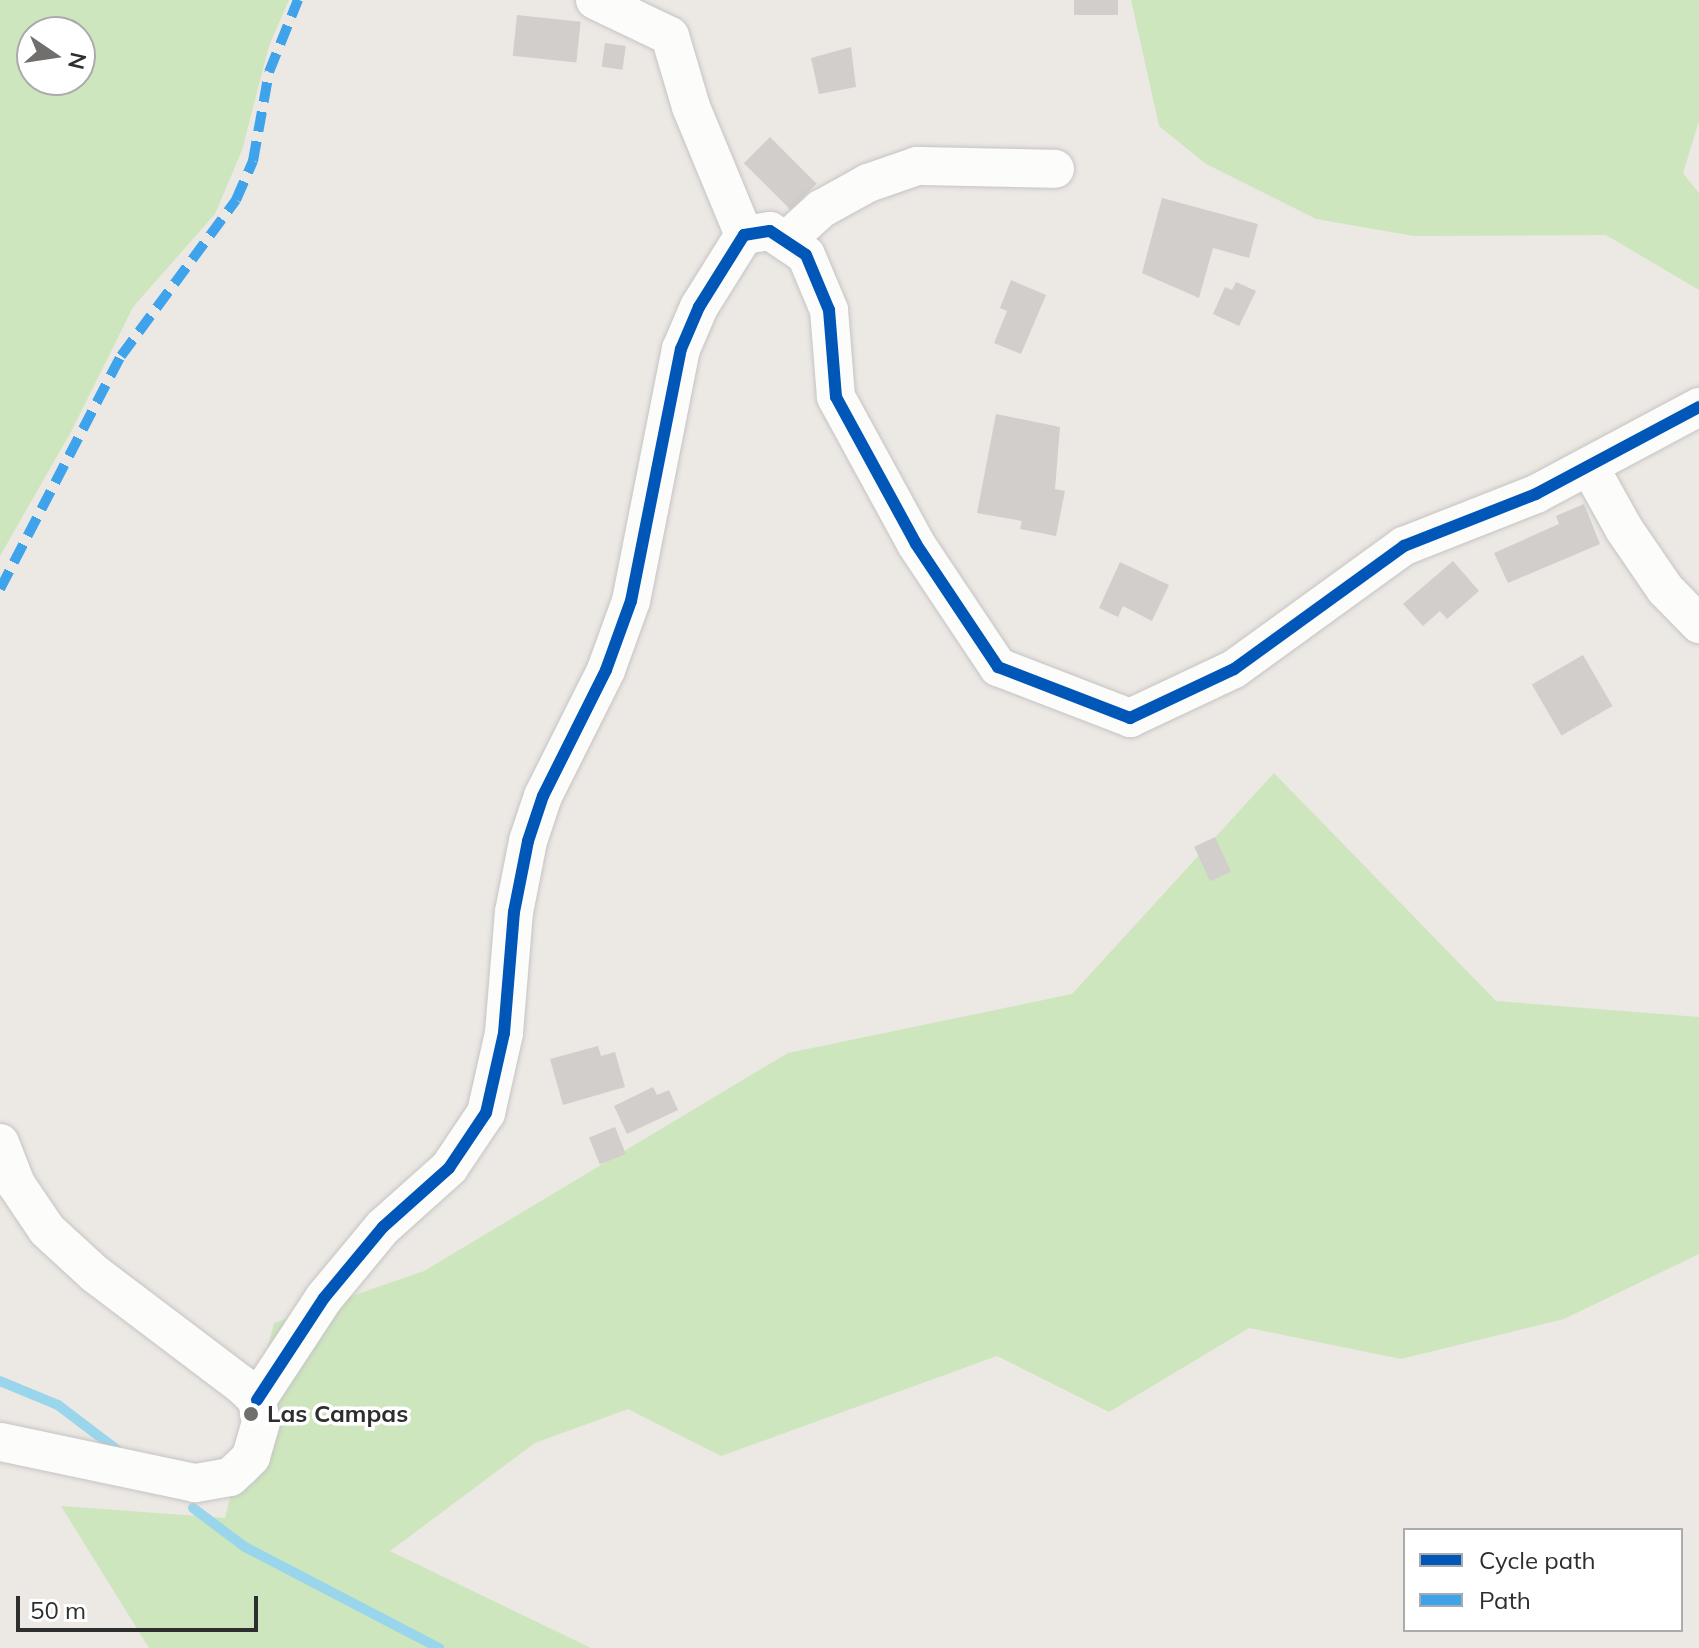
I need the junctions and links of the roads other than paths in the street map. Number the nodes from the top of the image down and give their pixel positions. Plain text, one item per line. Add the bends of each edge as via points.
1 (595, 0) edge
2 (1055, 169) dead end
3 (744, 235) junction
4 (788, 239) junction
5 (1699, 407) edge
6 (1589, 466) junction
7 (1699, 624) edge
8 (0, 1143) edge
9 (257, 1400) junction
10 (0, 1442) edge

1 - 3 street via 670,36 691,107
2 - 4 street via 917,166 868,183 821,209
3 - 4 street via 770,231
3 - 9 street via 699,307 681,349 631,601 606,670 543,796 528,841 514,912 504,1033 486,1113 449,1168 383,1227 324,1298
4 - 6 street via 806,255 829,310 836,397 916,544 998,667 1130,718 1234,669 1404,546 1536,494
5 - 6 street
6 - 7 street via 1665,589
8 - 9 street via 16,1184 47,1230
9 - 10 street via 261,1422 251,1457 230,1477 216,1482 195,1483

